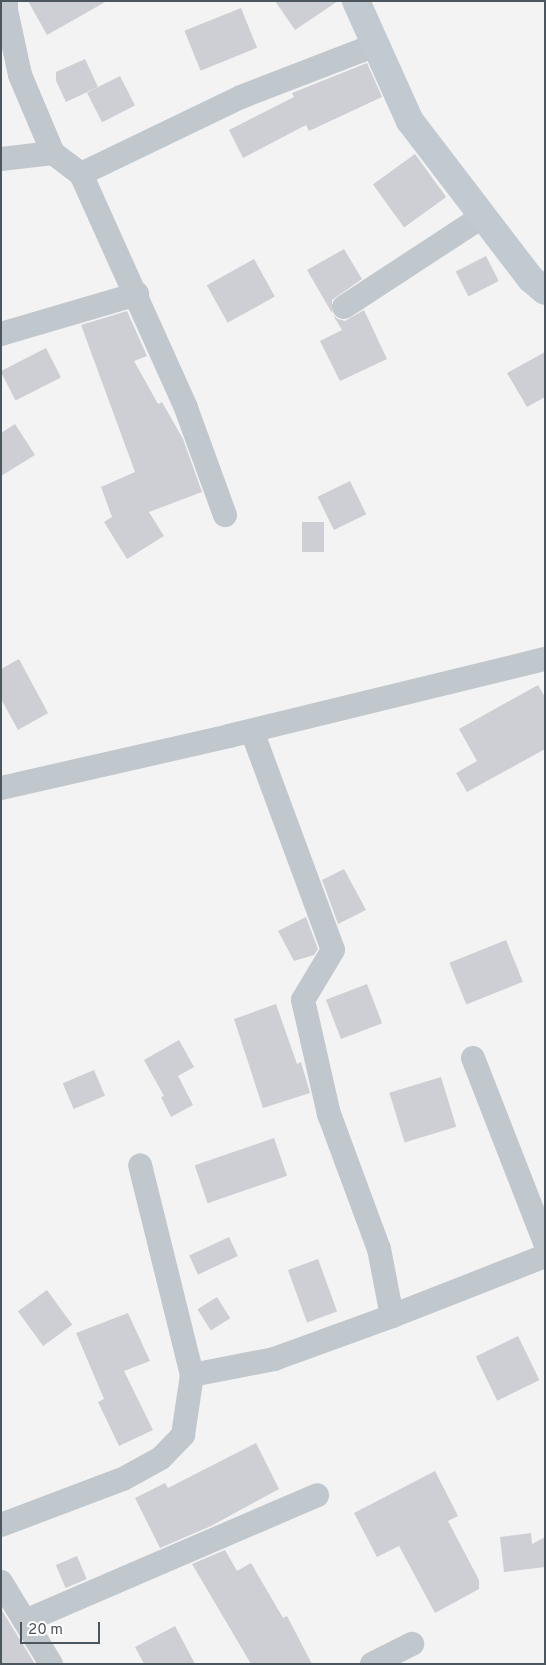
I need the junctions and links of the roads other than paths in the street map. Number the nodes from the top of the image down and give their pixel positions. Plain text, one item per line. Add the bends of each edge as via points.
1 (6, 1) edge
2 (356, 1) edge
3 (376, 45) junction
4 (53, 154) junction
5 (1, 159) edge
6 (81, 174) junction
7 (483, 216) junction
8 (545, 291) edge
9 (137, 294) junction
10 (344, 307) dead end
11 (1, 334) edge
12 (225, 514) dead end
13 (545, 659) edge
14 (252, 731) junction
15 (1, 788) edge
16 (473, 1058) dead end
17 (140, 1165) dead end
18 (545, 1244) edge
19 (545, 1256) edge
20 (392, 1316) junction
21 (192, 1375) junction
22 (317, 1495) dead end
23 (1, 1525) edge
24 (1, 1582) edge
25 (25, 1621) junction
26 (412, 1644) dead end
27 (51, 1664) edge
28 (372, 1664) edge

1 - 4 street via 20,75
2 - 3 main road
3 - 6 street via 241,97
3 - 7 main road via 410,121
4 - 5 street
4 - 6 street
6 - 9 street
7 - 8 main road via 531,279
7 - 10 street
9 - 11 street
9 - 12 street via 186,408
13 - 14 street
14 - 15 street
14 - 20 street via 333,950 303,1000 329,1114 379,1249
16 - 18 street
17 - 21 street
19 - 20 street
20 - 21 street via 274,1359
21 - 23 street via 184,1434 161,1458 123,1479
22 - 25 street
24 - 25 street
25 - 27 street
26 - 28 street

